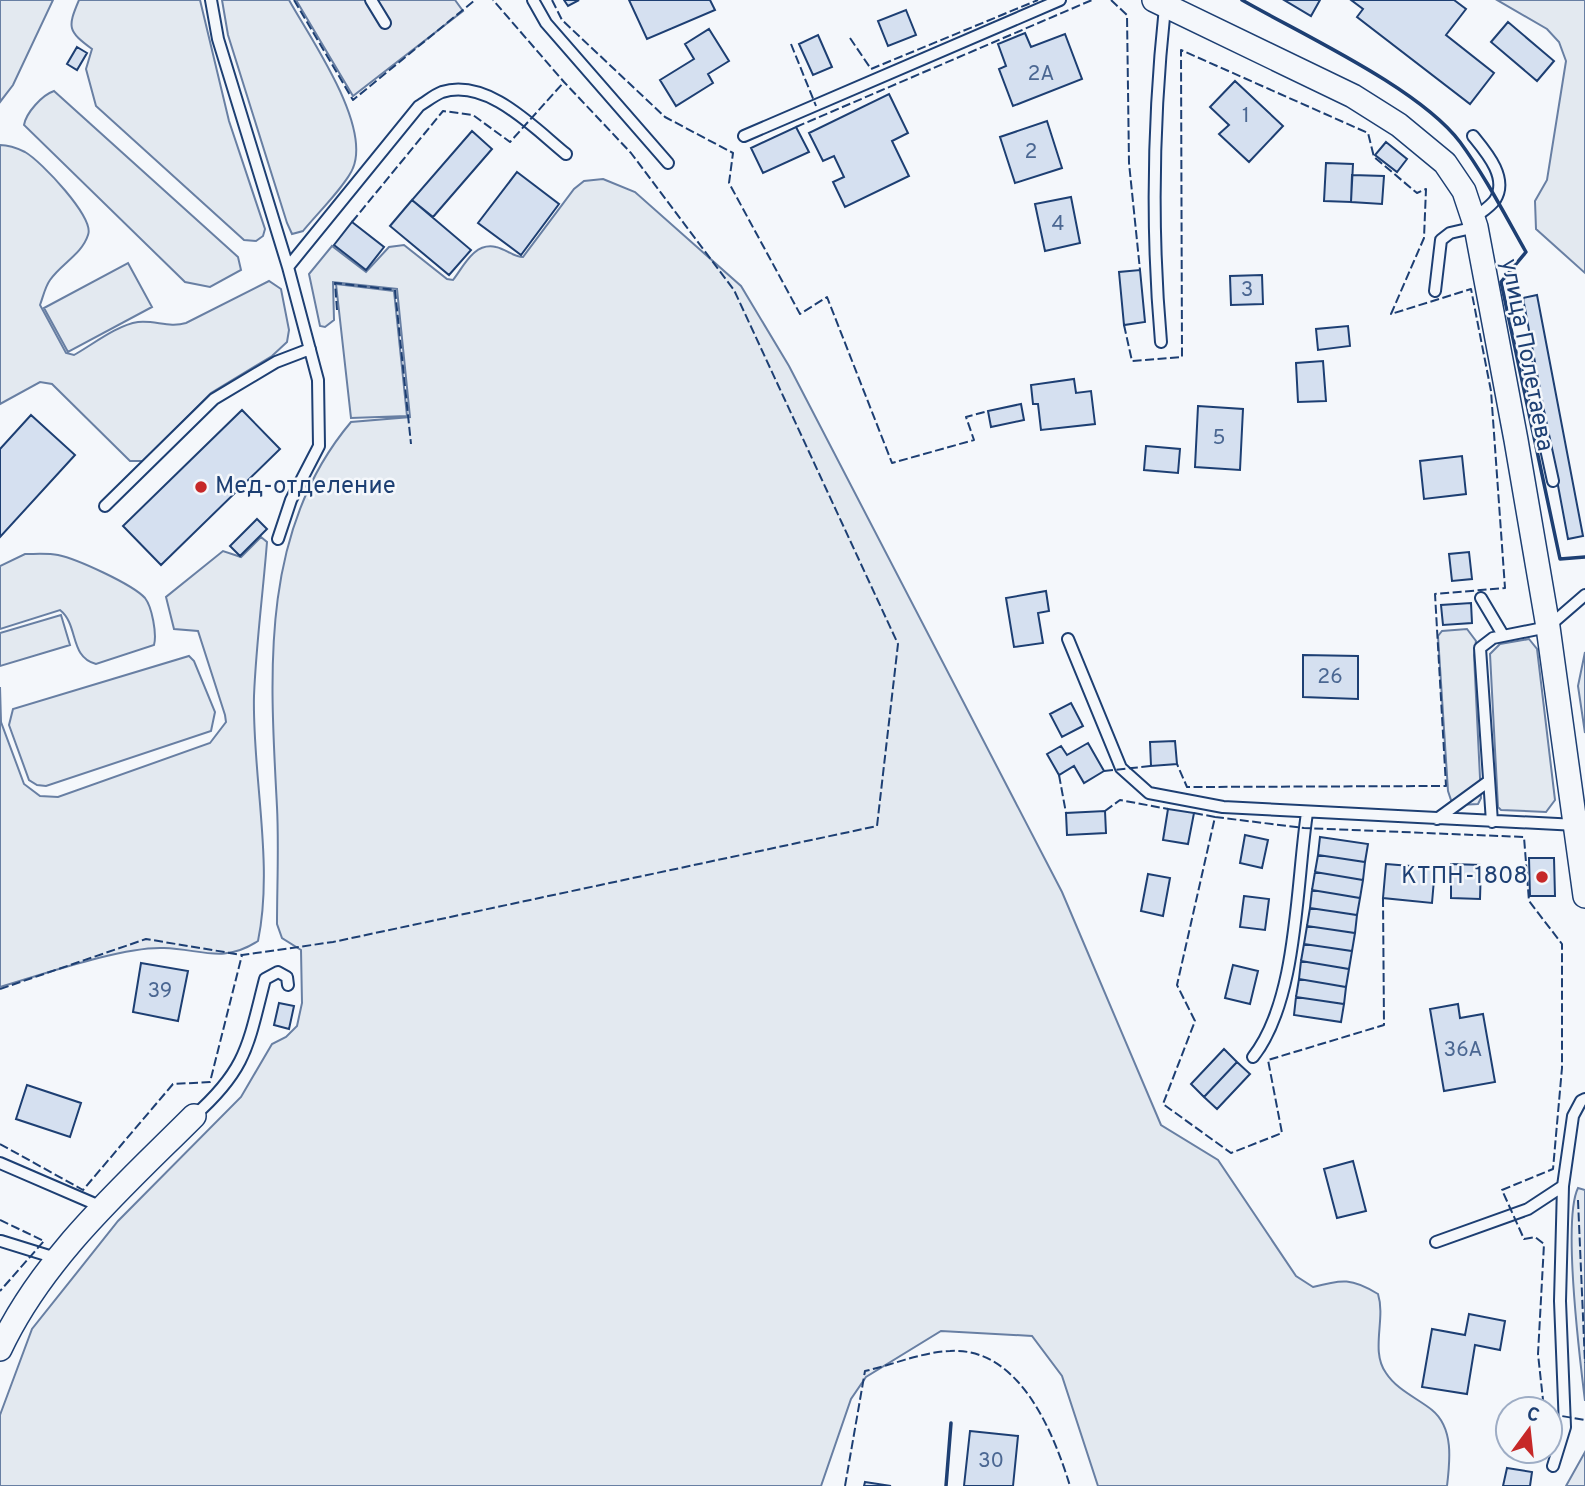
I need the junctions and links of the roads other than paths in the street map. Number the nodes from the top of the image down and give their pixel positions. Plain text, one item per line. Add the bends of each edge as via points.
1 (211, 0) edge
2 (371, 0) edge
3 (533, 0) edge
4 (1060, 0) edge
5 (1159, 4) edge
6 (386, 23) dead end
7 (744, 136) dead end
8 (1473, 136) dead end
9 (566, 154) dead end
10 (668, 163) dead end
11 (1475, 223) junction
12 (288, 267) junction
13 (1435, 291) dead end
14 (1161, 342) dead end
15 (310, 349) junction
16 (1528, 366) dead end
17 (1542, 435) junction
18 (1516, 440) junction
19 (1553, 481) dead end
20 (105, 506) dead end
21 (278, 539) dead end
22 (1585, 595) edge
23 (1482, 598) dead end
24 (1548, 627) junction
25 (1503, 635) junction
26 (1069, 639) dead end
27 (1489, 781) junction
28 (1307, 813) junction
29 (1437, 819) junction
30 (1493, 822) junction
31 (1577, 825) junction
32 (1585, 896) edge
33 (288, 985) dead end
34 (1253, 1057) dead end
35 (1585, 1099) edge
36 (194, 1116) joint
37 (0, 1163) edge
38 (1563, 1186) junction
39 (102, 1207) junction
40 (1, 1241) edge
41 (1436, 1242) dead end
42 (59, 1259) junction
43 (0, 1349) edge
44 (1553, 1466) dead end

1 - 12 lane via 218,39
2 - 6 lane
3 - 10 lane via 546,23
4 - 7 lane
5 - 11 street, улица Полетаева via 1353,96 1399,125 1445,163 1464,191
5 - 14 lane via 1153,135
8 - 11 lane via 1488,154 1499,184 1495,199
9 - 12 lane via 488,96 443,92 419,106
11 - 13 lane via 1441,240
11 - 18 street, улица Полетаева
12 - 15 lane
15 - 20 lane via 276,362 214,399
15 - 21 lane via 318,380 319,446 291,500
16 - 17 lane
17 - 18 lane
17 - 19 lane
18 - 24 street, улица Полетаева
22 - 24 lane
23 - 25 lane
24 - 25 lane
24 - 31 street, улица Полетаева
25 - 27 lane via 1480,648
26 - 28 lane via 1121,768 1149,793 1186,802
27 - 29 lane
27 - 30 lane
28 - 29 lane
28 - 34 lane via 1285,988 1266,1040
29 - 30 lane
30 - 31 lane
31 - 32 street, улица Полетаева
33 - 36 lane via 287,977 278,972 265,979 245,1055 225,1088
35 - 38 lane via 1573,1116
36 - 39 street
37 - 39 lane
38 - 41 lane via 1528,1209
38 - 44 lane via 1560,1301 1565,1427
39 - 42 street
40 - 42 lane
42 - 43 street via 13,1320

